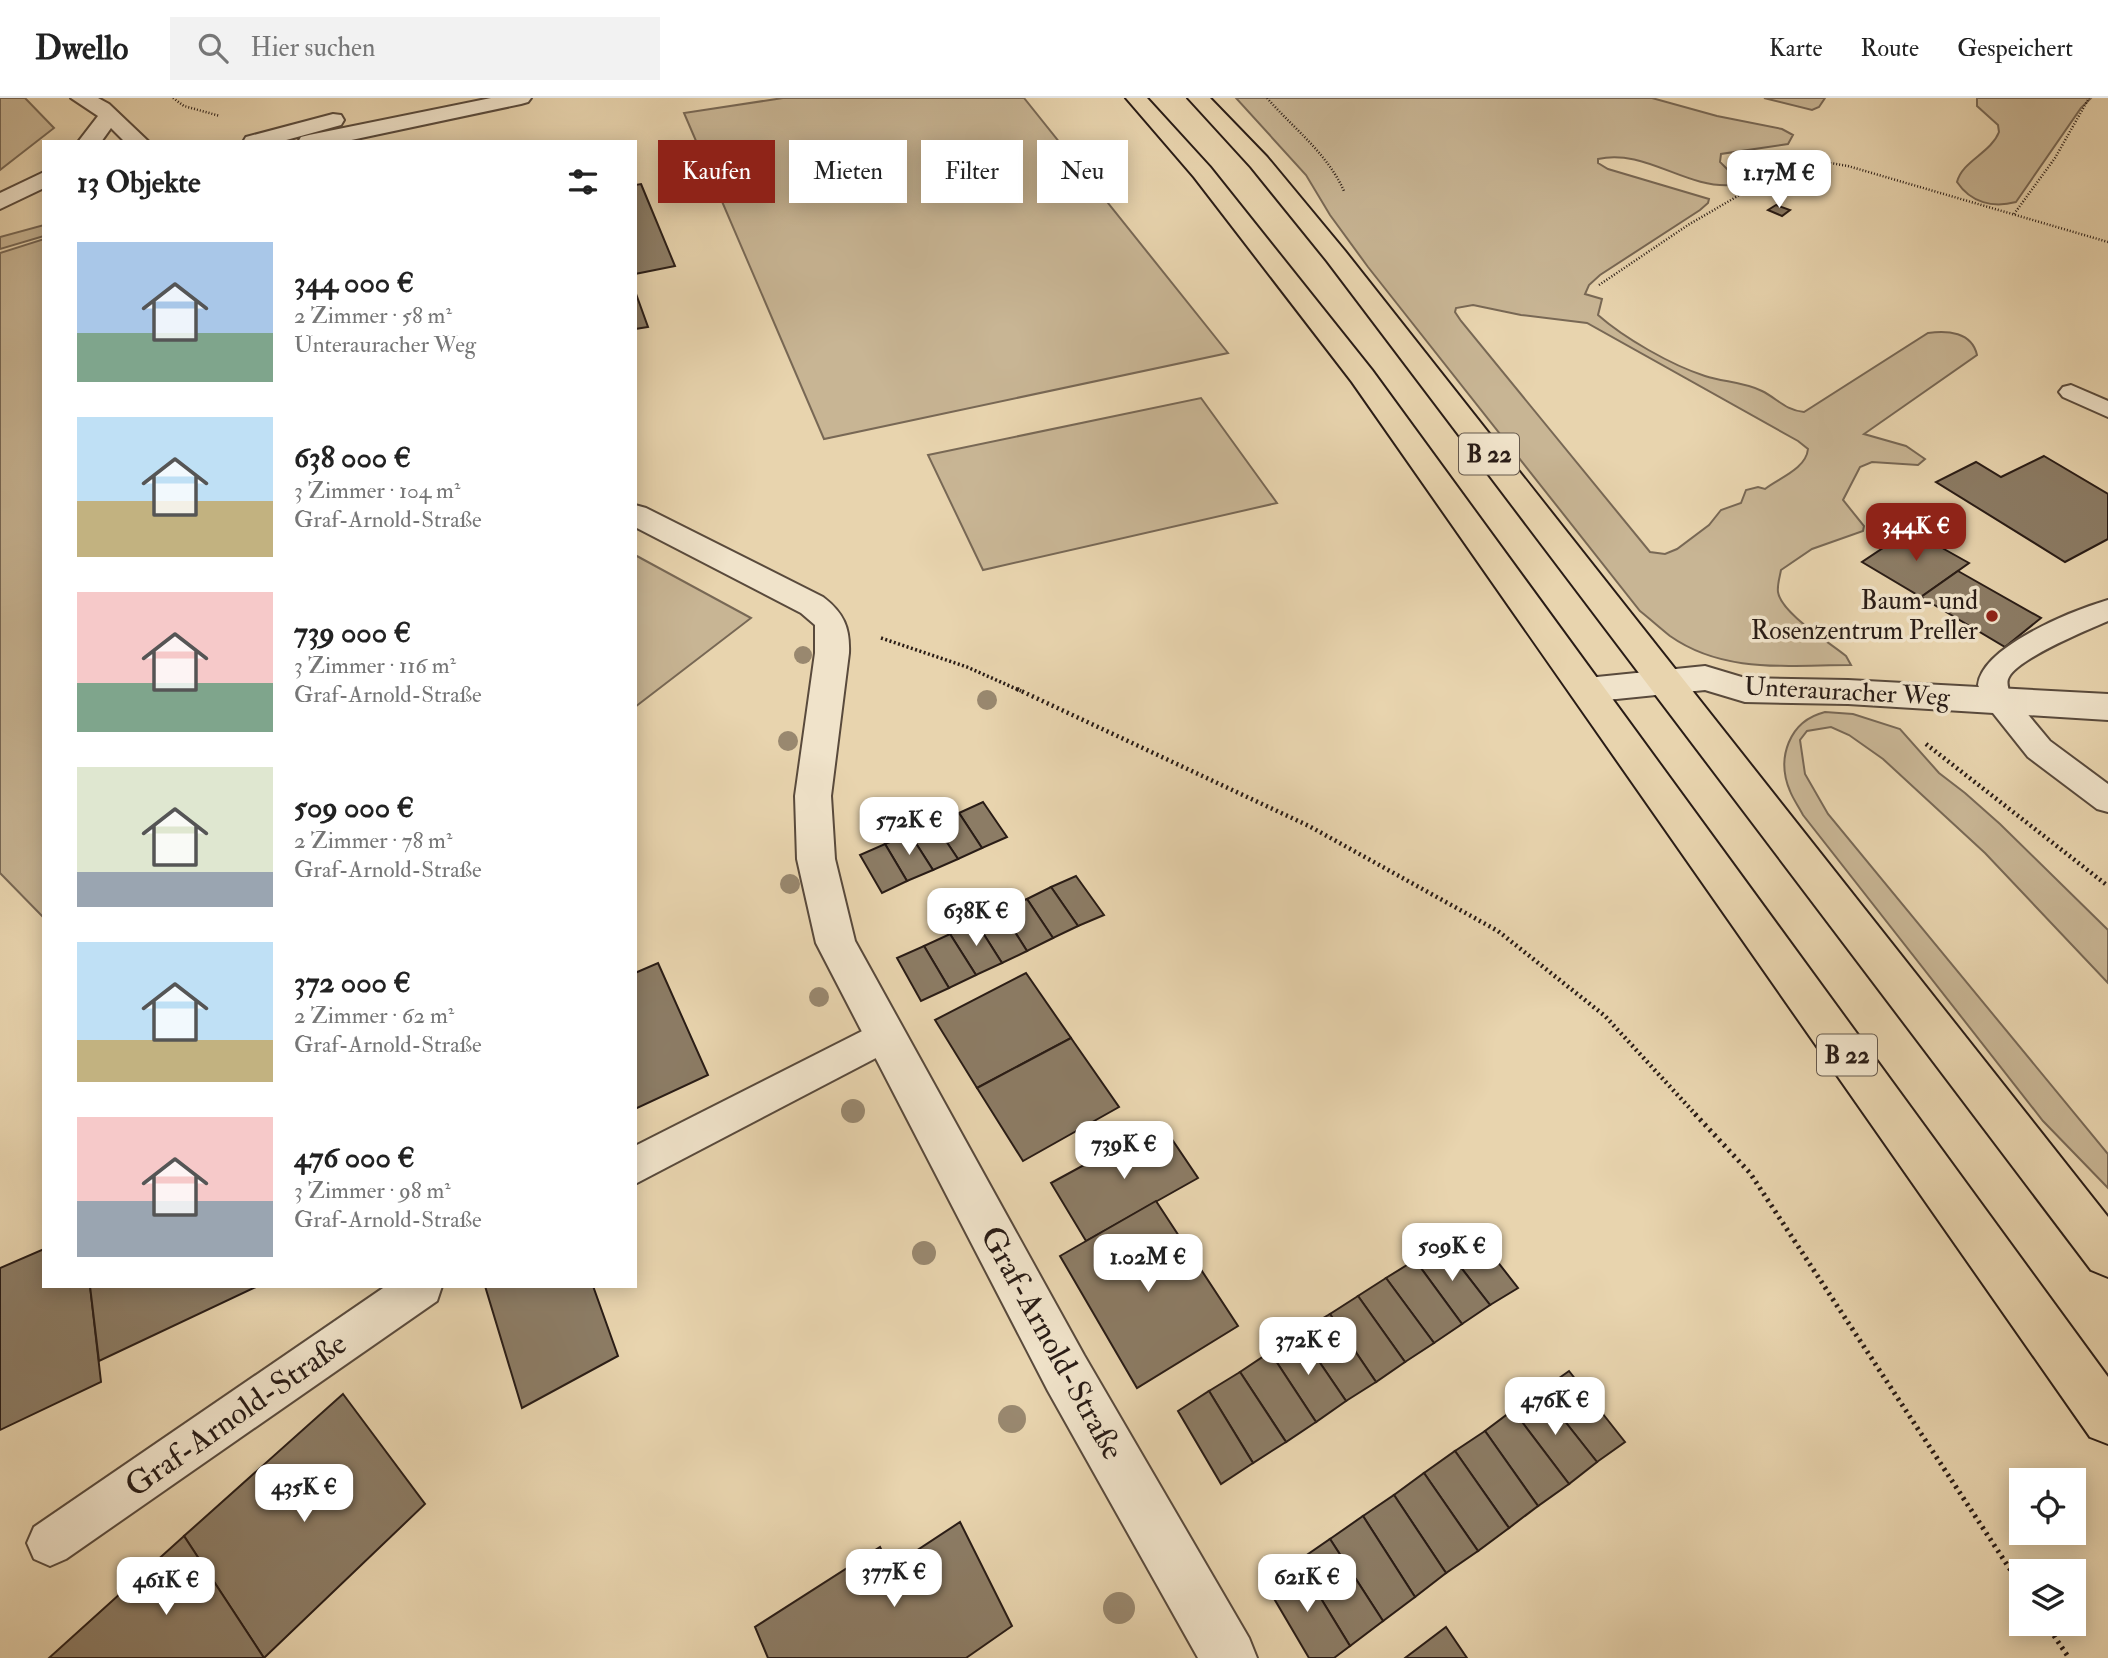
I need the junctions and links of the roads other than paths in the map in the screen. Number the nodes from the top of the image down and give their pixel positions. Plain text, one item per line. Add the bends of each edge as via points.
1 (81, 98) edge
2 (435, 98) edge
3 (521, 98) edge
4 (1136, 98) edge
5 (1198, 98) edge
6 (110, 115) junction
7 (91, 140) edge
8 (136, 140) edge
9 (261, 140) edge
10 (319, 140) edge
11 (42, 180) edge
12 (42, 197) edge
13 (0, 202) edge
14 (0, 208) edge
15 (2071, 392) dead end
16 (2108, 410) edge
17 (637, 516) edge
18 (2108, 610) edge
19 (1666, 682) junction
20 (1587, 690) junction
21 (1999, 701) junction
22 (2108, 707) edge
23 (2108, 800) edge
24 (884, 1036) junction
25 (637, 1165) edge
26 (2108, 1254) edge
27 (419, 1288) edge
28 (2108, 1419) edge
29 (50, 1543) dead end
30 (1221, 1655) edge

1 - 6 street
2 - 9 street
3 - 10 street
4 - 20 main road, B 22 via 1202,172 1362,376
5 - 19 main road, B 22 via 1259,162 1336,256
6 - 7 street
6 - 8 street
11 - 13 street
12 - 14 street
15 - 16 lane
17 - 24 street, Graf-Arnold-Straße via 812,605 831,620 834,631 813,796 816,859 836,943
18 - 21 lane via 2035,644 2004,665 1992,686
19 - 20 street, Unterauracher Weg
19 - 21 street, Unterauracher Weg via 1705,678 1745,690
19 - 26 main road, B 22
20 - 28 main road, B 22
21 - 22 street, Unterauracher Weg
21 - 23 lane via 2056,765
24 - 25 lane
24 - 30 street, Graf-Arnold-Straße
27 - 29 lane, Graf-Arnold-Straße

